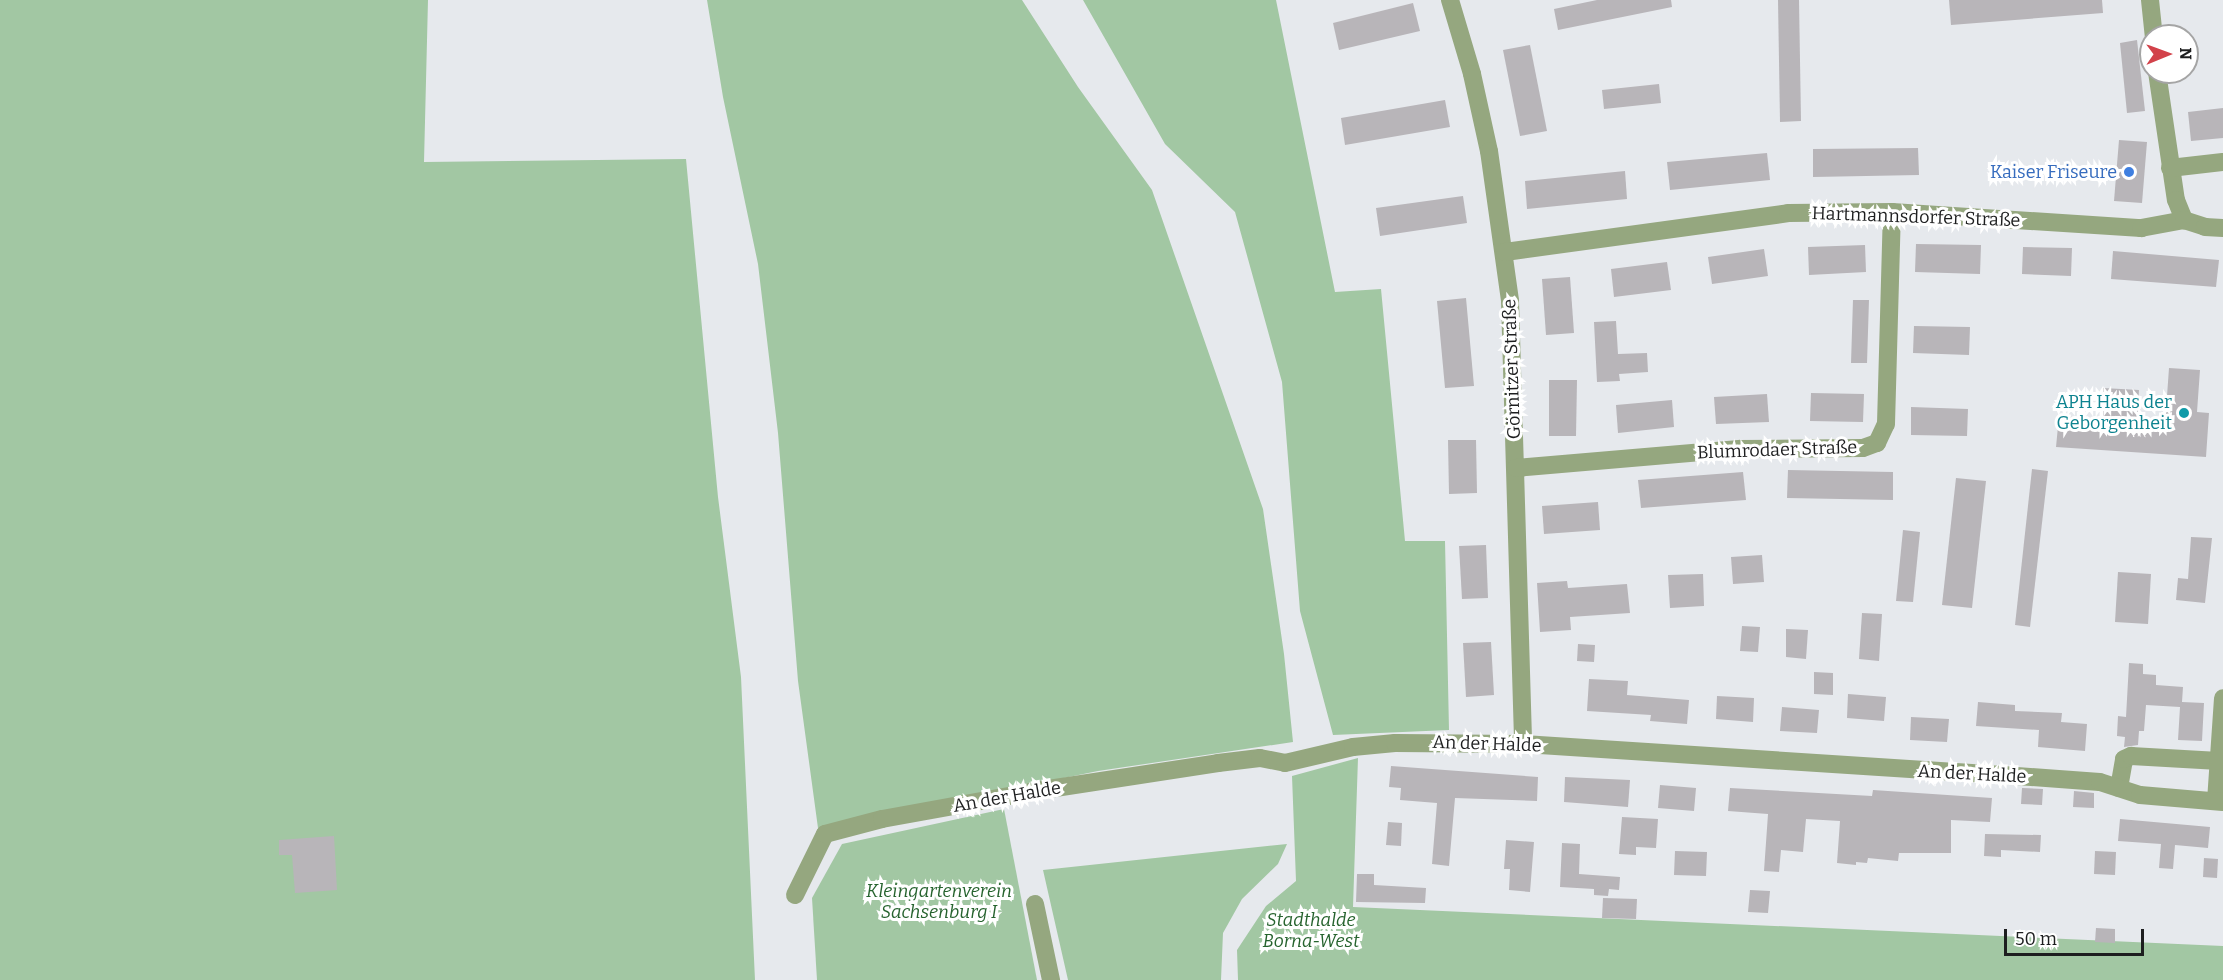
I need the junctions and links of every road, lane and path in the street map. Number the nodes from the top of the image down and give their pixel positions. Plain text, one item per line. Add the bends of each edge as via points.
1 (1450, 0) edge
2 (2150, 0) edge
3 (2153, 24) edge
4 (2159, 84) edge
5 (2223, 162) edge
6 (2170, 168) junction
7 (1892, 213) junction
8 (2184, 220) junction
9 (2223, 228) edge
10 (1505, 252) junction
11 (1516, 468) junction
12 (2223, 698) edge
13 (1523, 744) junction
14 (2219, 761) junction
15 (2119, 788) junction
16 (2219, 802) edge
17 (795, 895) dead end
18 (1035, 904) dead end
19 (1051, 980) edge

1 - 10 street, Görnitzer Straße via 1487,140
2 - 3 street
4 - 6 street
5 - 6 street
6 - 8 street
7 - 8 street, Hartmannsdorfer Straße via 2141,228
7 - 10 street, Hartmannsdorfer Straße via 1788,213
7 - 11 street, Blumrodaer Straße via 1886,424 1877,443 1863,448 1739,449
8 - 9 street
10 - 11 street, Görnitzer Straße
11 - 13 street, Görnitzer Straße
12 - 14 street
13 - 15 street, An der Halde via 2100,782
13 - 17 street, An der Halde via 1395,743 1353,747 1285,763 1260,758 1218,763 882,819 825,834
14 - 15 street via 2131,756 2124,759
14 - 16 street
15 - 16 street, An der Halde via 2140,795
18 - 19 street

